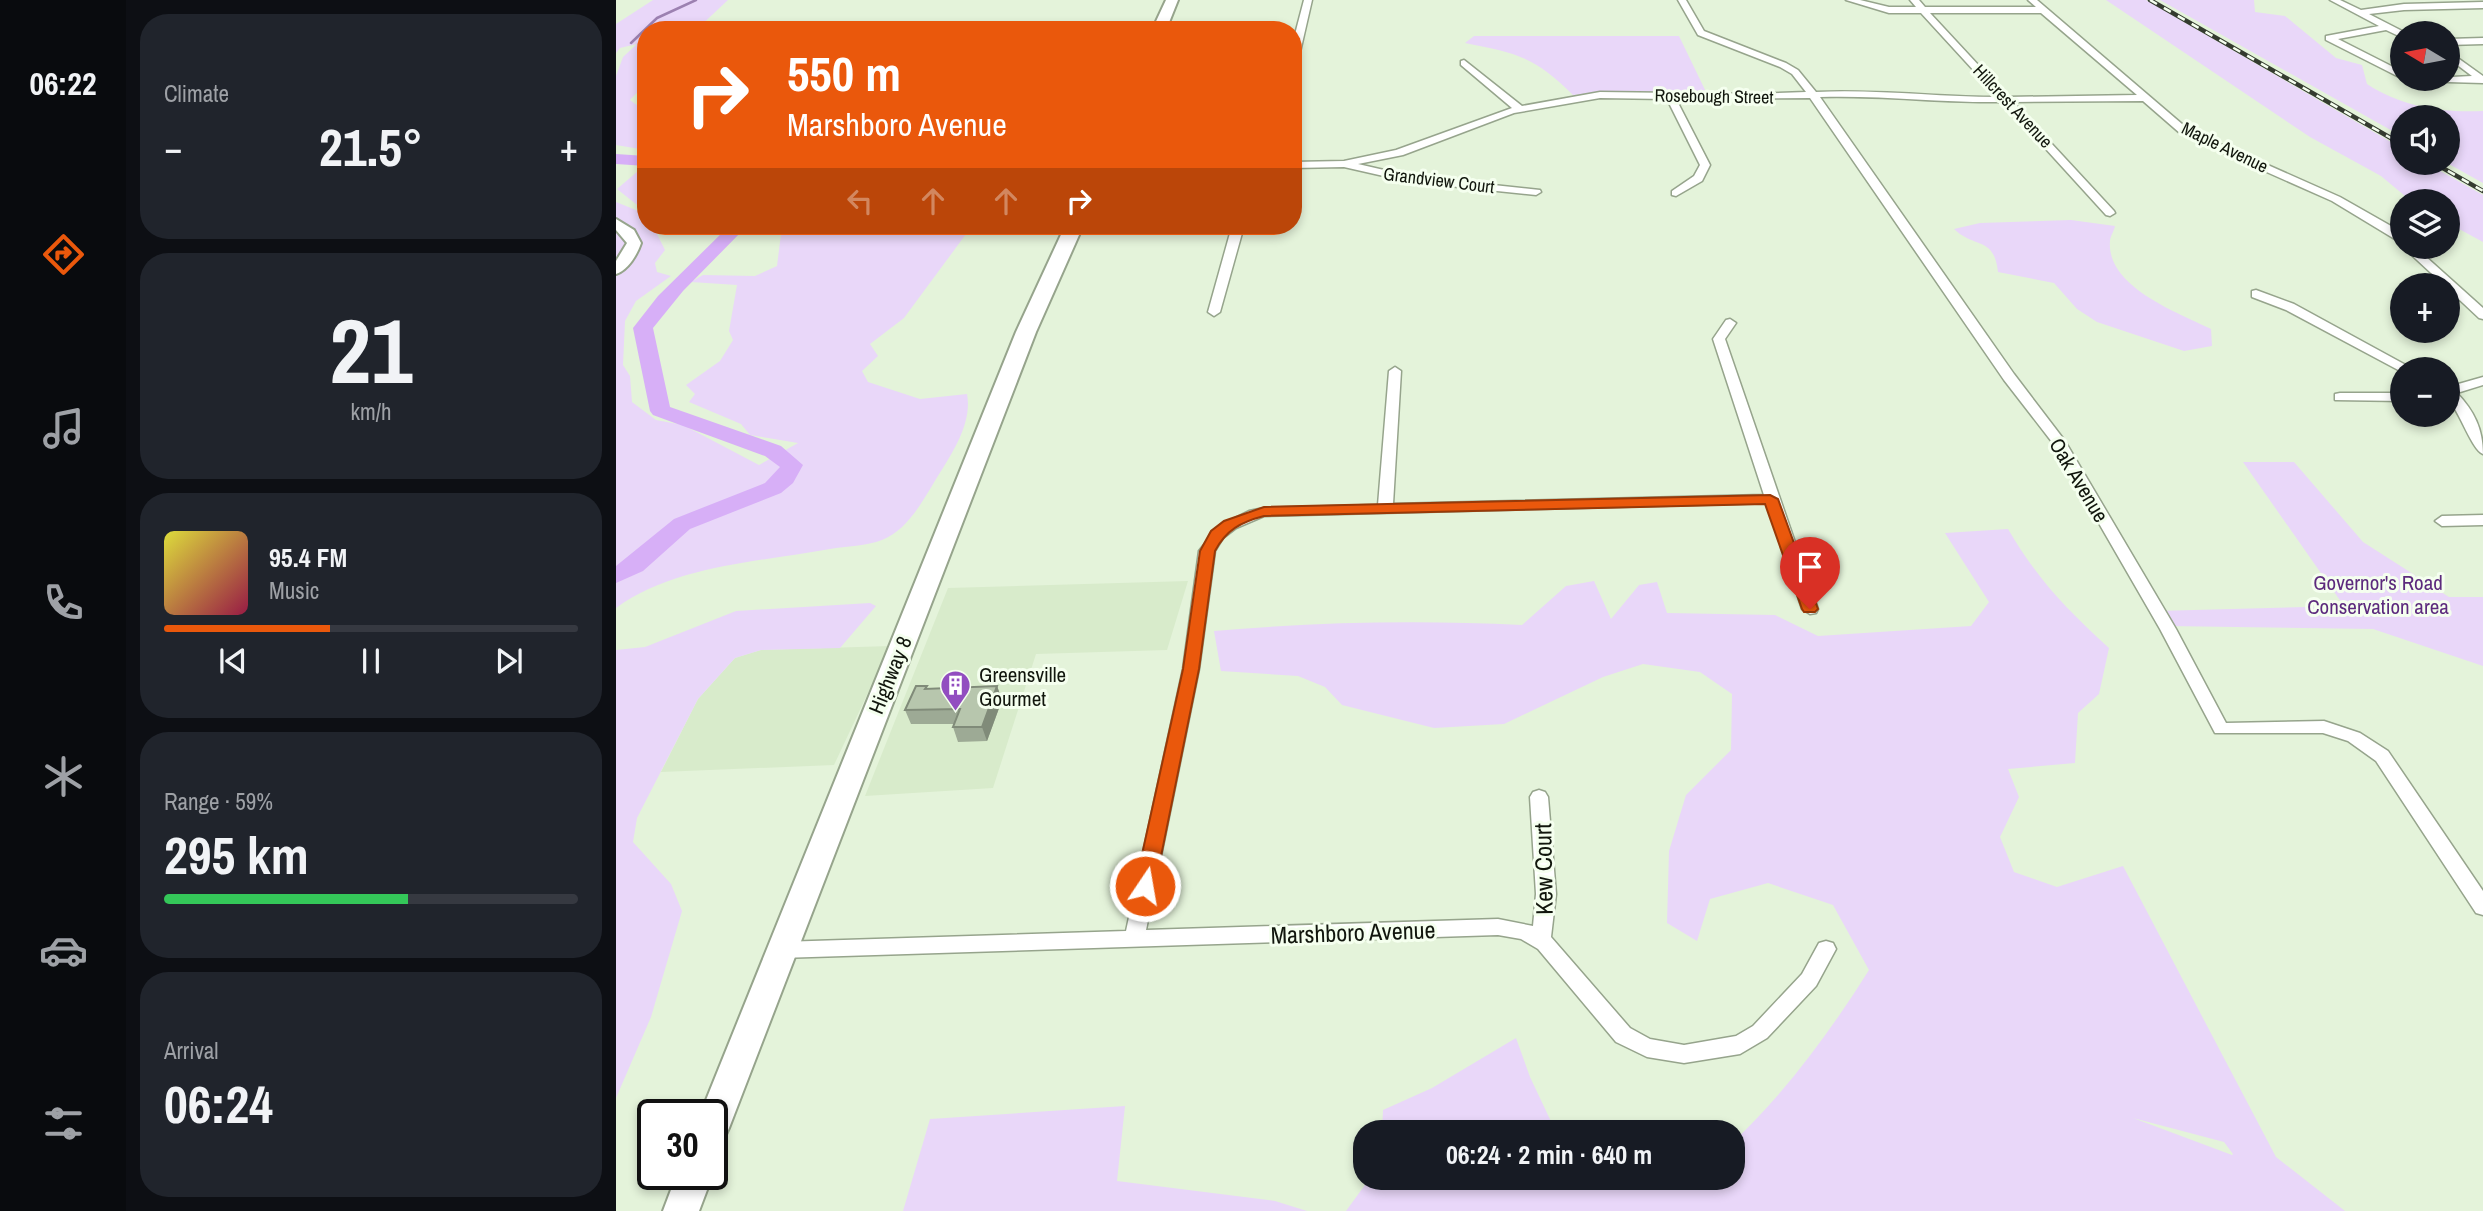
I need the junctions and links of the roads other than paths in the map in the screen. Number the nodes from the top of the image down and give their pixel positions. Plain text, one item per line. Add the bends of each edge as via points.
1 (1172, 0) edge
2 (1308, 0) edge
3 (1682, 0) edge
4 (1850, 0) edge
5 (1914, 0) edge
6 (2032, 0) edge
7 (2334, 0) edge
8 (2450, 3) edge
9 (2483, 5) edge
10 (2043, 10) junction
11 (1924, 11) junction
12 (2360, 13) junction
13 (1163, 21) edge
14 (1302, 24) edge
15 (2385, 26) junction
16 (2390, 28) edge
17 (2483, 41) edge
18 (2460, 42) edge
19 (1464, 63) dead end
20 (2460, 63) edge
21 (2390, 69) edge
22 (2460, 80) edge
23 (2483, 80) edge
24 (1670, 96) junction
25 (1814, 96) junction
26 (2144, 98) junction
27 (2007, 99) junction
28 (1519, 109) junction
29 (1344, 164) junction
30 (1302, 165) edge
31 (1536, 192) dead end
32 (1676, 193) dead end
33 (2110, 213) dead end
34 (616, 223) edge
35 (2390, 230) edge
36 (1070, 235) edge
37 (1235, 235) edge
38 (2422, 259) edge
39 (616, 270) edge
40 (2256, 294) dead end
41 (1213, 313) dead end
42 (2483, 315) edge
43 (1730, 323) dead end
44 (2390, 360) edge
45 (1395, 370) dead end
46 (2483, 381) edge
47 (2460, 388) edge
48 (2340, 397) dead end
49 (2390, 397) edge
50 (2460, 404) edge
51 (2483, 450) edge
52 (1770, 499) junction
53 (1385, 509) junction
54 (2483, 520) edge
55 (2441, 521) dead end
56 (1810, 609) dead end
57 (1539, 797) dead end
58 (2483, 907) edge
59 (1134, 939) junction
60 (1541, 940) junction
61 (1826, 949) dead end
62 (780, 950) junction
63 (723, 1099) edge
64 (689, 1190) edge
65 (681, 1211) edge

1 - 13 main road
2 - 14 street
3 - 25 street, Oak Avenue via 1700,33 1783,65 1795,72
4 - 11 street via 1889,10
5 - 11 street, Hillcrest Avenue
6 - 10 street, Maple Avenue
7 - 12 street
8 - 9 street
8 - 12 street
10 - 11 street
10 - 26 street, Maple Avenue
11 - 27 street, Hillcrest Avenue
12 - 15 street
15 - 16 street
15 - 21 street via 2329,38
17 - 18 street
19 - 28 street
20 - 23 street
22 - 23 street
24 - 25 street, Rosebough Street
24 - 28 street, Rosebough Street via 1600,95
24 - 32 street via 1706,165 1704,173
25 - 27 street, Rosebough Street via 1857,93
25 - 58 street, Oak Avenue via 2008,377 2058,441 2221,729 2324,727 2354,737 2382,756
26 - 27 street, Rosebough Street
26 - 35 street, Maple Avenue via 2185,132 2336,199
27 - 33 street, Hillcrest Avenue
28 - 29 street, Rosebough Street via 1420,146
29 - 30 street, Rosebough Street
29 - 31 street, Grandview Court via 1410,179
34 - 39 street via 632,236 634,245
36 - 62 main road, Highway 8 via 1026,332
37 - 41 street
38 - 42 street
40 - 44 street
43 - 52 street via 1719,339
45 - 53 street
46 - 47 street
48 - 49 street
50 - 51 street
52 - 53 street
52 - 56 street
53 - 59 street via 1264,512 1229,524 1216,534 1207,551 1191,669
54 - 55 street
57 - 60 street, Kew Court via 1546,894
59 - 60 street, Marshboro Avenue via 1498,927
59 - 62 street, Marshboro Avenue
60 - 61 street, Marshboro Avenue via 1623,1035 1647,1048 1684,1054 1740,1045 1760,1032 1808,980
62 - 63 main road, Highway 8
64 - 65 main road

